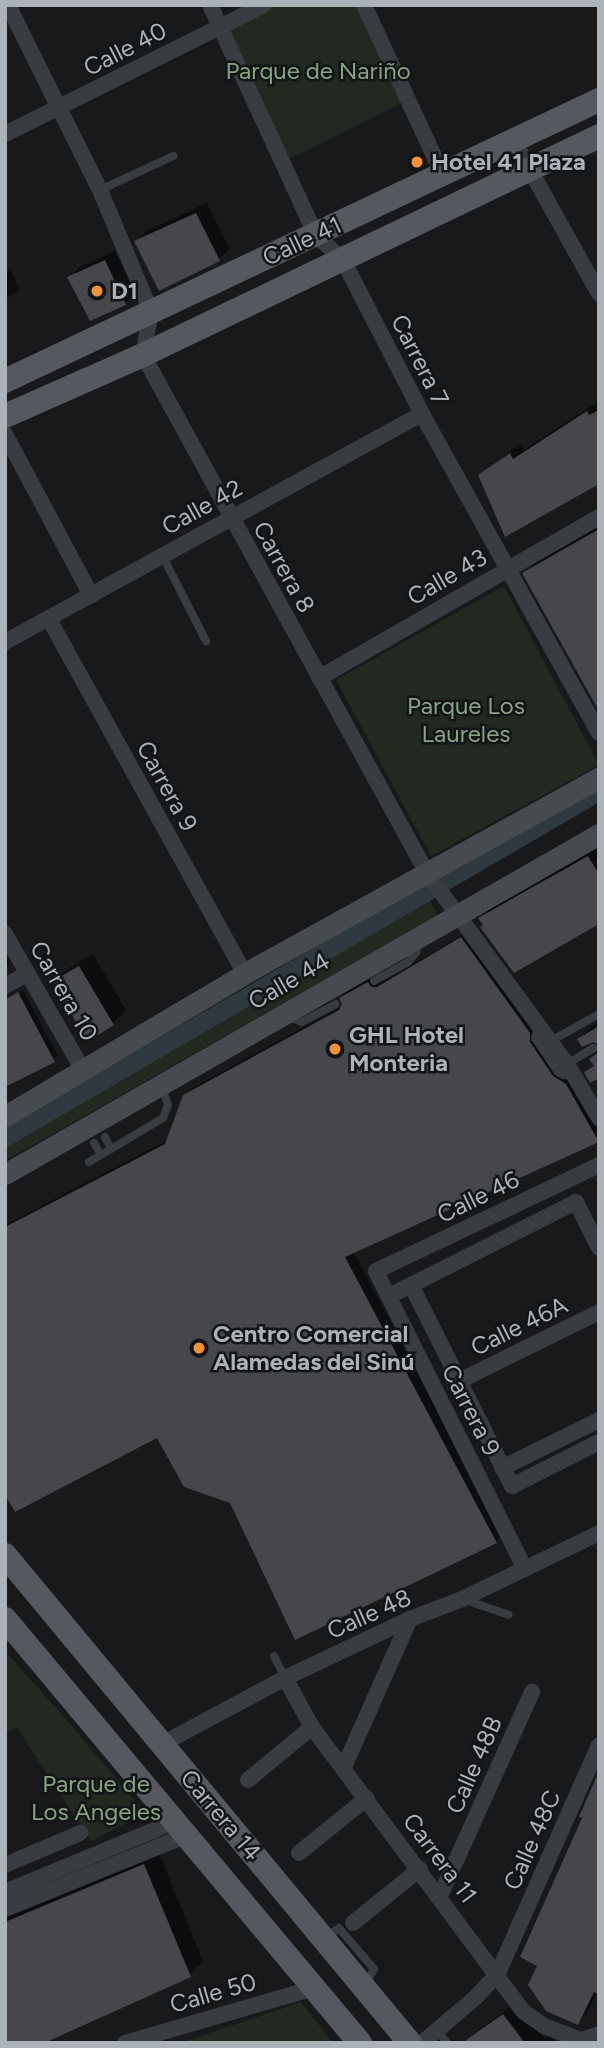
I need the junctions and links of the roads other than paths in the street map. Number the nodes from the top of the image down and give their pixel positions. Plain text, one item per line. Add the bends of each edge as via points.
1 (8, 5) edge
2 (210, 5) edge
3 (264, 5) edge
4 (364, 5) edge
5 (220, 27) junction
6 (599, 100) edge
7 (59, 108) junction
8 (5, 134) edge
9 (599, 136) edge
10 (514, 141) junction
11 (173, 156) dead end
12 (530, 169) junction
13 (443, 175) junction
14 (100, 190) junction
15 (316, 235) junction
16 (343, 260) junction
17 (599, 295) edge
18 (151, 312) junction
19 (143, 355) junction
20 (5, 381) edge
21 (422, 414) junction
22 (5, 416) edge
23 (5, 434) edge
24 (231, 516) junction
25 (599, 517) edge
26 (162, 555) junction
27 (507, 568) junction
28 (91, 595) junction
29 (49, 619) junction
30 (206, 641) dead end
31 (5, 642) edge
32 (319, 678) junction
33 (599, 733) edge
34 (599, 778) edge
35 (599, 834) edge
36 (430, 878) junction
37 (454, 911) junction
38 (5, 933) edge
39 (418, 937) junction
40 (27, 973) junction
41 (244, 974) junction
42 (374, 981) dead end
43 (5, 986) edge
44 (336, 1004) dead end
45 (599, 1014) edge
46 (282, 1015) junction
47 (540, 1025) junction
48 (551, 1041) junction
49 (594, 1048) dead end
50 (570, 1069) junction
51 (83, 1070) junction
52 (161, 1085) junction
53 (5, 1116) edge
54 (599, 1118) edge
55 (95, 1132) junction
56 (111, 1149) junction
57 (101, 1155) junction
58 (89, 1162) dead end
59 (599, 1165) edge
60 (5, 1174) edge
61 (599, 1248) edge
62 (376, 1271) joint
63 (411, 1285) junction
64 (389, 1296) junction
65 (599, 1312) edge
66 (459, 1381) junction
67 (599, 1420) edge
68 (599, 1442) edge
69 (502, 1468) junction
70 (599, 1533) edge
71 (5, 1555) edge
72 (525, 1569) junction
73 (462, 1599) junction
74 (509, 1615) dead end
75 (5, 1619) edge
76 (410, 1619) junction
77 (274, 1656) dead end
78 (285, 1678) junction
79 (532, 1692) dead end
80 (312, 1727) junction
81 (162, 1744) junction
82 (599, 1745) edge
83 (344, 1767) junction
84 (248, 1780) dead end
85 (367, 1798) junction
86 (182, 1828) junction
87 (80, 1833) dead end
88 (299, 1853) dead end
89 (5, 1866) edge
90 (420, 1869) junction
91 (5, 1892) edge
92 (440, 1896) junction
93 (5, 1909) edge
94 (353, 1923) dead end
95 (498, 1973) junction
96 (314, 1988) junction
97 (599, 2034) edge
98 (442, 2037) edge
99 (125, 2043) edge
100 (360, 2043) edge
101 (410, 2043) edge
102 (422, 2043) edge

1 - 7 street
2 - 5 street, Carrera 7
3 - 5 street, Calle 40
4 - 13 street
5 - 7 street, Calle 40
5 - 15 street, Carrera 7
6 - 10 main road, Calle 41
7 - 8 street, Calle 40
7 - 14 street
9 - 12 main road, Calle 41
10 - 12 street
10 - 13 main road, Calle 41
11 - 14 lane
12 - 16 main road, Calle 41
12 - 17 street
13 - 15 main road, Calle 41
14 - 18 street
15 - 16 street, Carrera 7
15 - 18 main road, Calle 41
16 - 19 main road, Calle 41
16 - 21 street, Carrera 7
18 - 19 street
18 - 20 main road, Calle 41
19 - 22 main road, Calle 41
19 - 24 street, Carrera 8
21 - 24 street, Calle 42
21 - 27 street, Carrera 7
23 - 28 street
24 - 26 street, Calle 42
24 - 32 street, Carrera 8
25 - 27 street, Calle 43
26 - 28 street, Calle 42
26 - 30 lane
27 - 32 street, Calle 43
27 - 33 street, Carrera 7
28 - 29 street, Calle 42
29 - 31 street, Calle 42
29 - 41 street, Carrera 9
32 - 36 street, Carrera 8
34 - 36 street, Calle 44
35 - 37 street, Calle 44
36 - 37 street, Carrera 8
36 - 41 street, Calle 44
37 - 39 street, Calle 44
37 - 47 street, Carrera 8
38 - 40 street, Carrera 10
39 - 42 lane via 413,957
39 - 46 street, Calle 44
40 - 43 street
40 - 51 street, Carrera 10
41 - 51 street, Calle 44
44 - 46 lane via 302,1022
45 - 48 lane
46 - 52 street, Calle 44
47 - 48 street, Carrera 8
47 - 50 lane via 535,1038 558,1072 564,1075
48 - 50 street, Carrera 8
49 - 50 lane
50 - 54 street, Carrera 8
51 - 53 street, Calle 44
52 - 55 street, Calle 44
52 - 56 lane via 168,1105 163,1118
55 - 56 lane
55 - 57 lane
55 - 60 street, Calle 44
56 - 57 lane
57 - 58 lane
59 - 62 street, Calle 46
61 - 63 street via 576,1202
62 - 64 street, Carrera 9
63 - 64 street
63 - 66 street, Carrera 9
64 - 72 street, Carrera 9
65 - 66 street, Calle 46A
66 - 69 street, Carrera 9
67 - 69 street
68 - 69 street, Carrera 9 via 512,1486
70 - 72 street, Calle 48
71 - 81 main road, Carrera 14
72 - 73 street, Calle 48
73 - 74 lane
73 - 76 street, Calle 48
75 - 86 main road, Carrera 14
76 - 78 street, Calle 48
76 - 83 street
77 - 78 lane
78 - 80 street, Carrera 11
78 - 81 street, Calle 48
79 - 92 street, Calle 48B
80 - 83 street, Carrera 11
80 - 84 street
81 - 101 main road, Carrera 14
82 - 95 street, Calle 48C
83 - 85 street, Carrera 11
85 - 88 street
85 - 90 street, Carrera 11
86 - 91 street
86 - 93 street
86 - 96 main road, Carrera 14
87 - 89 street
90 - 92 street, Carrera 11
90 - 94 street
92 - 95 street, Carrera 11
95 - 97 street, Carrera 11 via 524,2012 544,2026 581,2040
95 - 98 street, Calle 48C
96 - 99 street, Calle 50
96 - 100 main road, Carrera 14
98 - 102 street, Calle 48C

